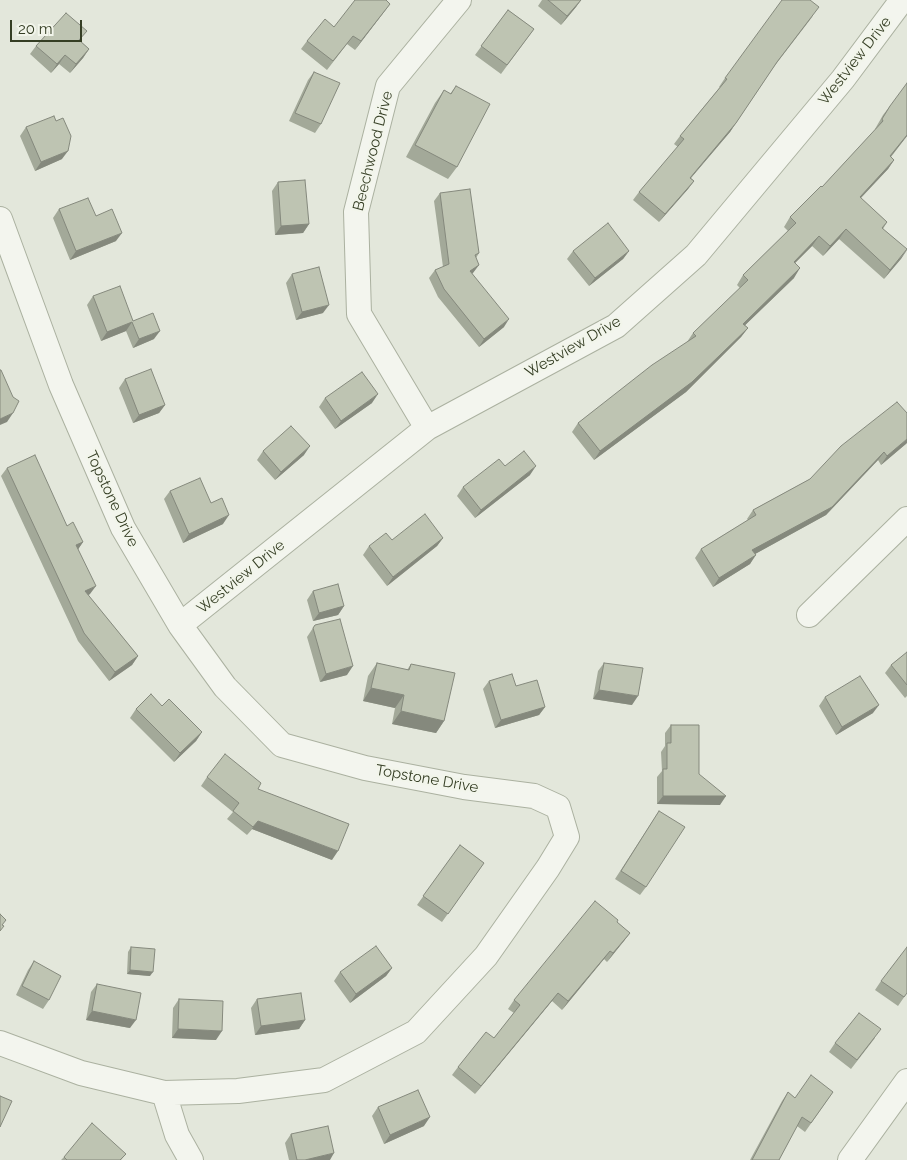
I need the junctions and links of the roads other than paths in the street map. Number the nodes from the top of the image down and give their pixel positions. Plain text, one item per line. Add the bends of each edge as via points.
1 (459, 0) edge
2 (902, 0) edge
3 (0, 219) edge
4 (427, 428) junction
5 (907, 519) edge
6 (809, 615) dead end
7 (180, 625) junction
8 (0, 1043) edge
9 (907, 1081) edge
10 (164, 1093) junction
11 (191, 1160) edge
12 (850, 1160) edge

1 - 4 street, Beechwood Drive via 388,86 356,212 359,314
2 - 4 street, Westview Drive via 843,79 696,255 616,326
3 - 7 street, Topstone Drive via 60,385 123,528
4 - 7 street, Westview Drive
5 - 6 street
7 - 10 street, Topstone Drive via 225,687 282,745 365,768 464,787 534,796 558,807 567,837 486,956 416,1032 324,1080 238,1090
8 - 10 street via 81,1073
9 - 12 street
10 - 11 street via 177,1135

